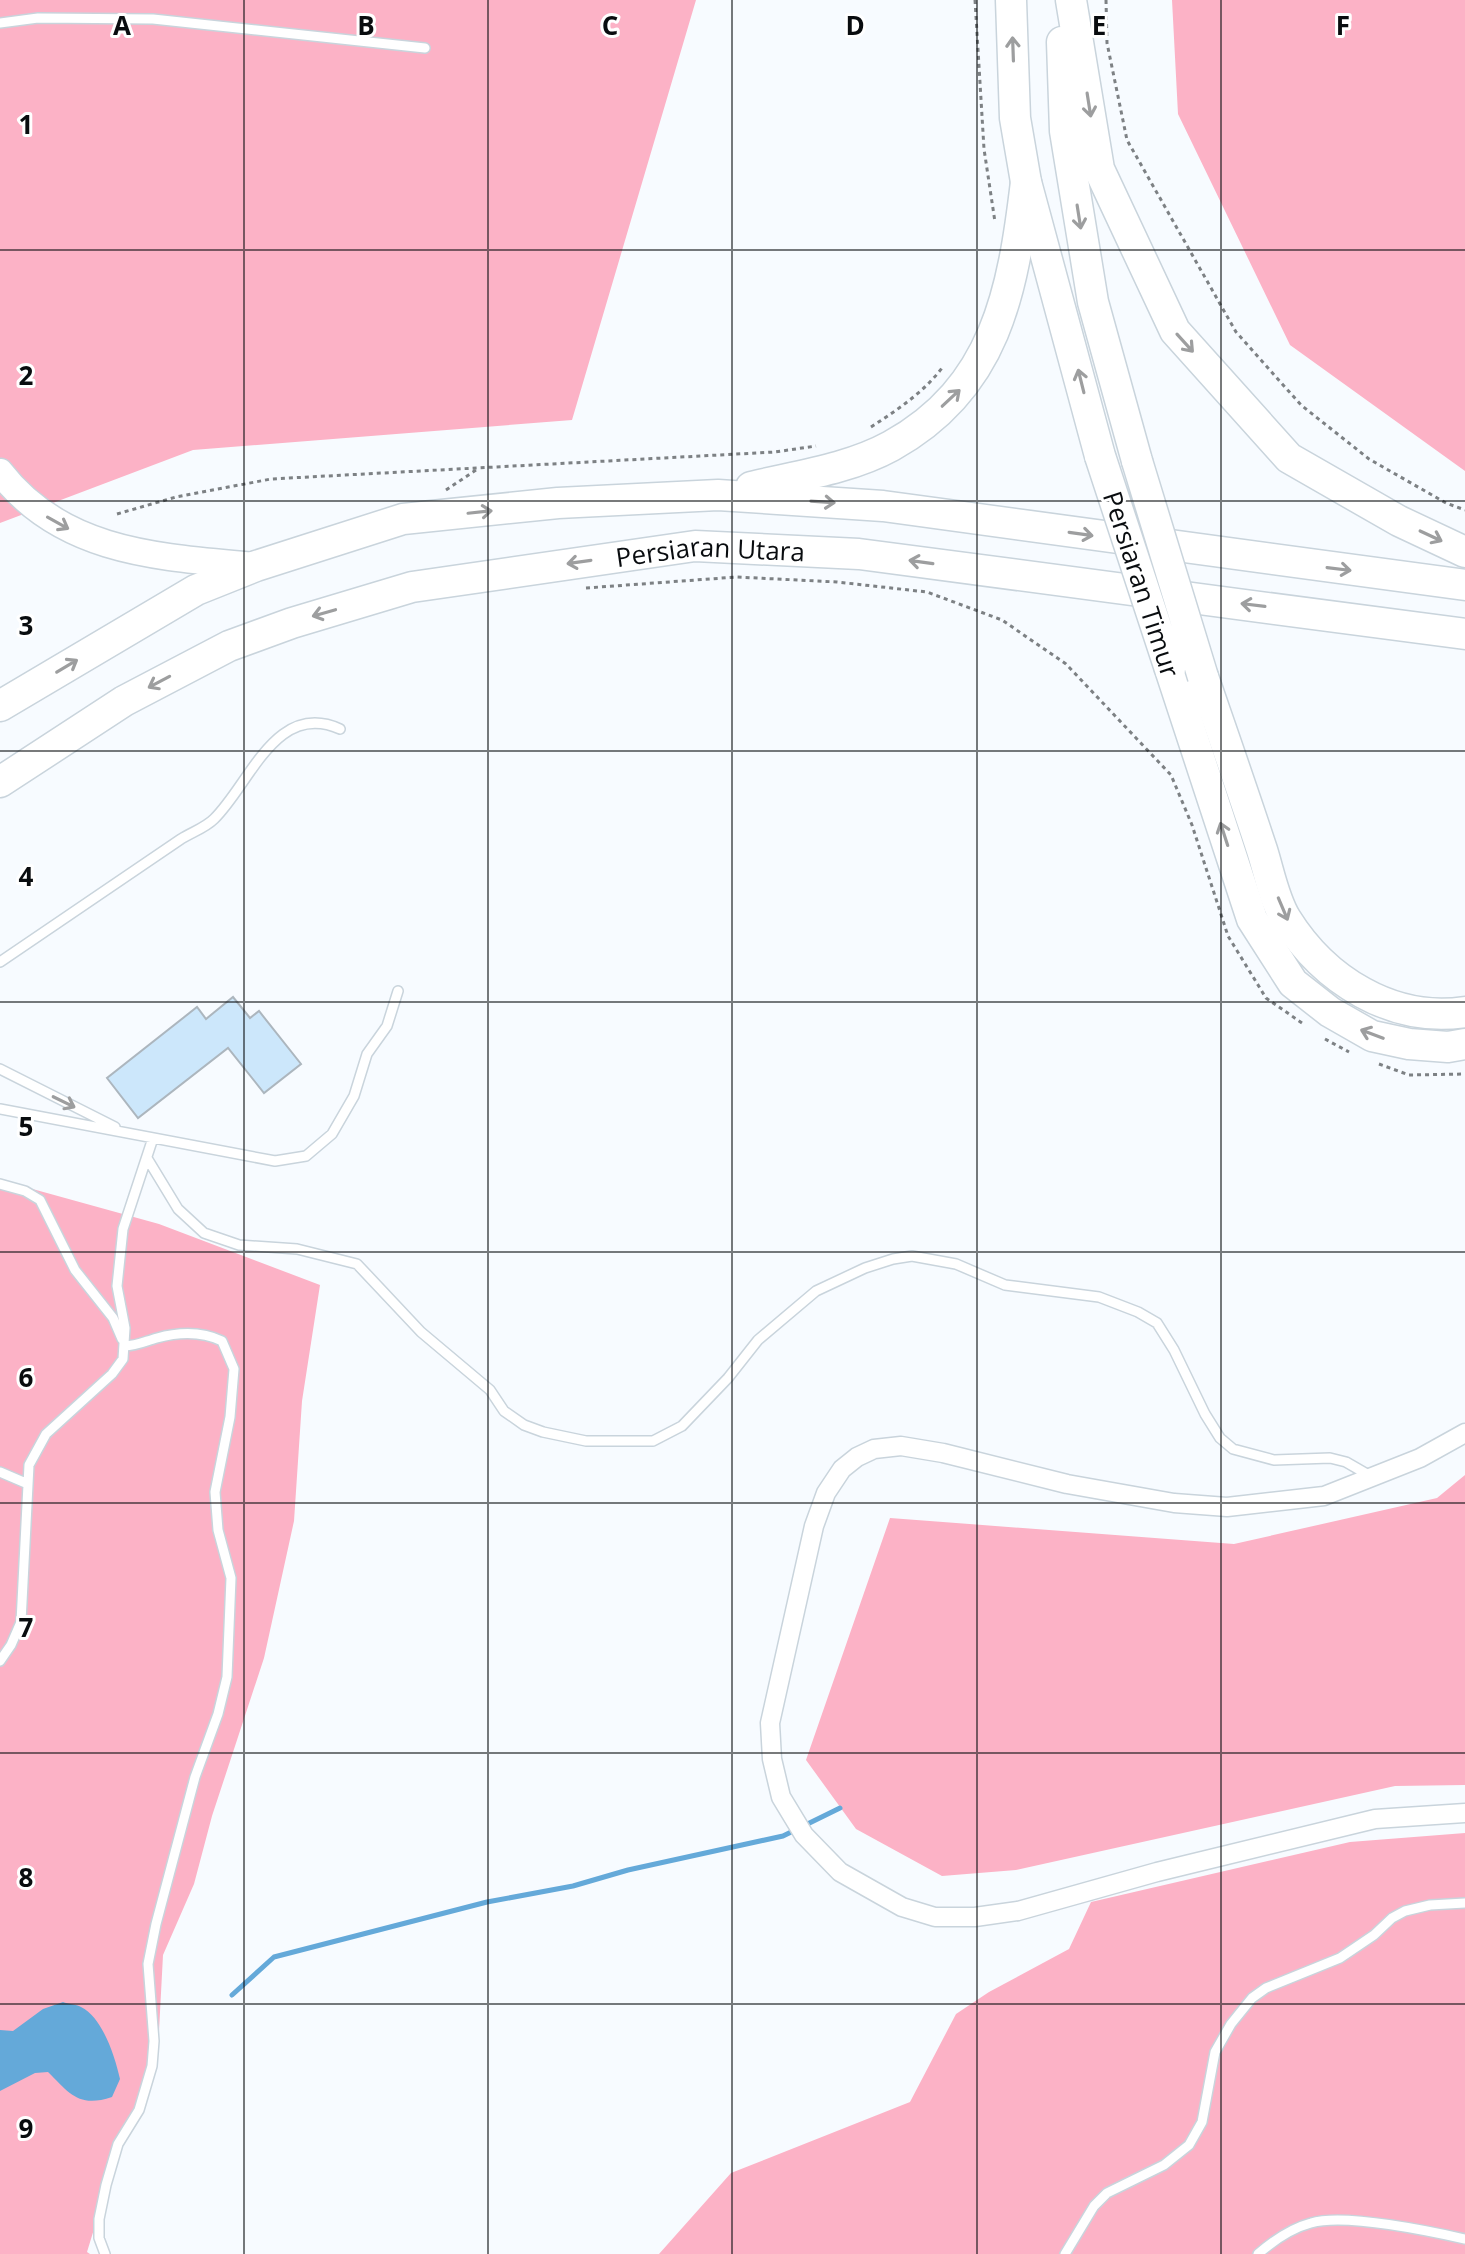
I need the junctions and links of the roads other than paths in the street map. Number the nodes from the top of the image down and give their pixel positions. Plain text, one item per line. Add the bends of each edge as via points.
1 (1011, 0) edge
2 (1061, 0) edge
3 (1071, 0) edge
4 (0, 23) edge
5 (425, 48) dead end
6 (1026, 182) junction
7 (0, 472) edge
8 (718, 495) junction
9 (1465, 552) edge
10 (256, 566) junction
11 (1465, 585) edge
12 (1386, 623) junction
13 (1465, 634) edge
14 (1465, 651) edge
15 (0, 706) edge
16 (340, 729) dead end
17 (0, 782) edge
18 (0, 962) edge
19 (398, 991) dead end
20 (1459, 1013) edge
21 (1456, 1045) edge
22 (0, 1069) edge
23 (0, 1109) edge
24 (129, 1133) junction
25 (153, 1138) junction
26 (147, 1158) junction
27 (0, 1184) edge
28 (125, 1346) junction
29 (1465, 1433) edge
30 (0, 1472) edge
31 (1372, 1477) junction
32 (28, 1484) junction
33 (0, 1661) edge
34 (1465, 1813) edge
35 (1465, 1903) edge
36 (1465, 2239) edge
37 (105, 2254) edge
38 (1065, 2254) edge
39 (1258, 2254) edge

6 -> 1 main road, Persiaran Timur via 1015,118
2 -> 20 main road, Persiaran Timur, bridge via 1065,131 1093,302 1203,677 1285,918 1325,968 1367,997 1412,1010
3 -> 9 main road via 1099,169 1175,331 1289,458
4 - 5 lane via 38,18 153,19
8 -> 6 main road via 837,467 890,446 966,384 1003,309
21 -> 6 main road, Persiaran Timur, bridge via 1409,1044 1372,1036 1330,1012 1293,983 1252,919 1100,456
7 -> 10 street via 46,516 87,539 182,559
10 -> 8 main road, Persiaran Utara via 403,519 558,503
8 -> 11 main road, Persiaran Utara via 883,506
15 -> 10 main road, Persiaran Utara via 196,590
12 - 13 main road, Persiaran Utara
12 - 14 main road
12 -> 17 main road, Persiaran Utara via 859,554 695,546 412,587 292,623 229,646 124,701
16 - 18 lane via 305,724 282,735 213,820
19 - 25 lane via 387,1026 367,1054 354,1096 332,1134 306,1156 275,1161
22 -> 24 lane
23 - 24 lane
24 - 25 lane
25 - 26 lane
26 - 28 lane via 123,1229 117,1286
26 - 31 lane via 178,1209 204,1233 239,1245 297,1249 357,1264 421,1332 490,1390 504,1411 543,1432 586,1441 653,1441 682,1426 758,1340 816,1291 865,1268 912,1256 956,1264 1018,1288 1099,1297 1147,1316 1174,1350 1220,1438 1233,1449 1274,1460 1330,1458
27 - 28 lane via 40,1200 63,1250 113,1318
28 - 32 lane via 112,1374 46,1434 29,1465
28 - 37 lane via 198,1333 222,1341 229,1354 234,1369 230,1417 215,1492 218,1530 231,1578 227,1677 156,1924 148,1964 152,2066 106,2185 99,2219
29 - 31 street
30 - 32 lane
31 - 34 street via 1324,1496 1227,1507 1067,1484 901,1446 857,1457 826,1493 791,1625 770,1723 781,1797 804,1835 840,1872 902,1907 935,1917 1018,1911 1375,1819
32 - 33 lane via 21,1622
35 - 38 lane via 1405,1911 1340,1958 1252,1998 1215,2052 1202,2122 1189,2145 1164,2165 1107,2193
36 - 39 lane via 1341,2220 1313,2222

